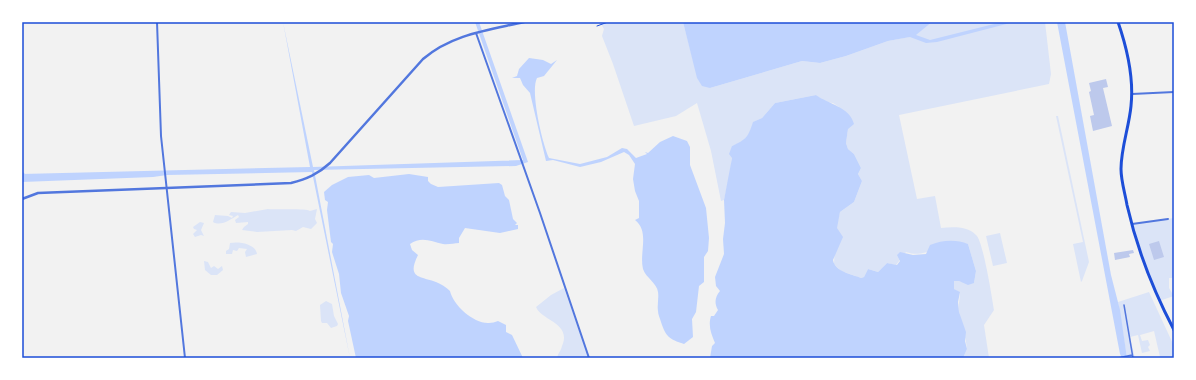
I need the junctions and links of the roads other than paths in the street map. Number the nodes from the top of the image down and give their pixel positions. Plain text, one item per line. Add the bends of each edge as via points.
1 (157, 22) edge
2 (524, 22) edge
3 (1118, 22) edge
4 (477, 32) junction
5 (1174, 92) edge
6 (1132, 94) junction
7 (166, 188) junction
8 (22, 199) edge
9 (1168, 219) dead end
10 (1132, 224) junction
11 (1124, 305) dead end
12 (1174, 330) edge
13 (1132, 355) junction
14 (185, 358) edge
15 (589, 358) edge
16 (1118, 358) edge
17 (1133, 358) edge

1 - 7 street via 160,116
2 - 4 street
3 - 6 main road via 1128,62
4 - 7 street via 450,40 423,59 330,163 311,176 291,183
4 - 15 street
5 - 6 street
6 - 10 main road via 1121,169
7 - 8 street via 38,193
7 - 14 street
9 - 10 street
10 - 12 main road via 1147,270
11 - 13 street
13 - 16 street
13 - 17 street

